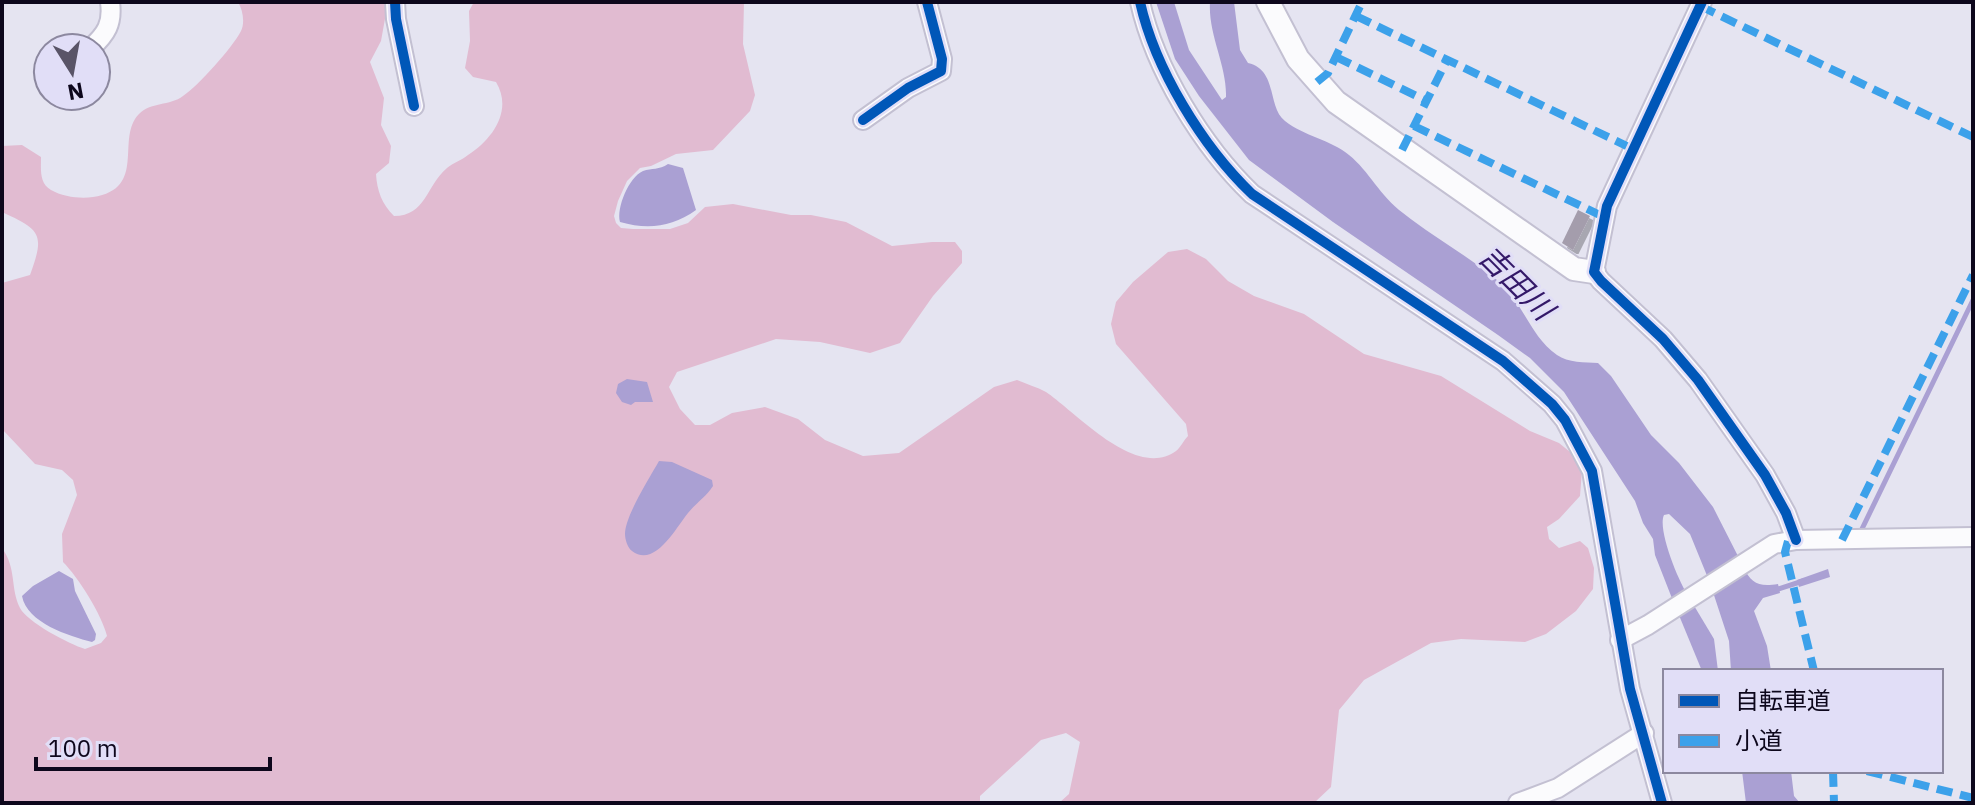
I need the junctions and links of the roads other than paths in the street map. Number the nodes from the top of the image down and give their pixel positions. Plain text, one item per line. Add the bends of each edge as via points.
1 (110, 2) edge
2 (395, 2) edge
3 (927, 2) edge
4 (1140, 2) edge
5 (1268, 2) edge
6 (1702, 2) edge
7 (106, 32) edge
8 (414, 106) dead end
9 (863, 120) dead end
10 (1594, 272) junction
11 (1973, 537) edge
12 (1796, 540) junction
13 (1620, 640) junction
14 (1644, 733) junction
15 (1518, 803) edge
16 (1662, 803) edge

1 - 7 street
2 - 8 street
3 - 9 street via 941,71
4 - 13 street via 1167,78 1252,194 1503,361 1565,420 1592,471
5 - 10 street via 1298,59 1336,102 1574,269
6 - 10 street via 1607,206
10 - 12 street via 1663,339 1724,415 1765,475
11 - 12 street
12 - 13 street via 1774,544
13 - 14 street
14 - 15 street via 1558,788
14 - 16 street

